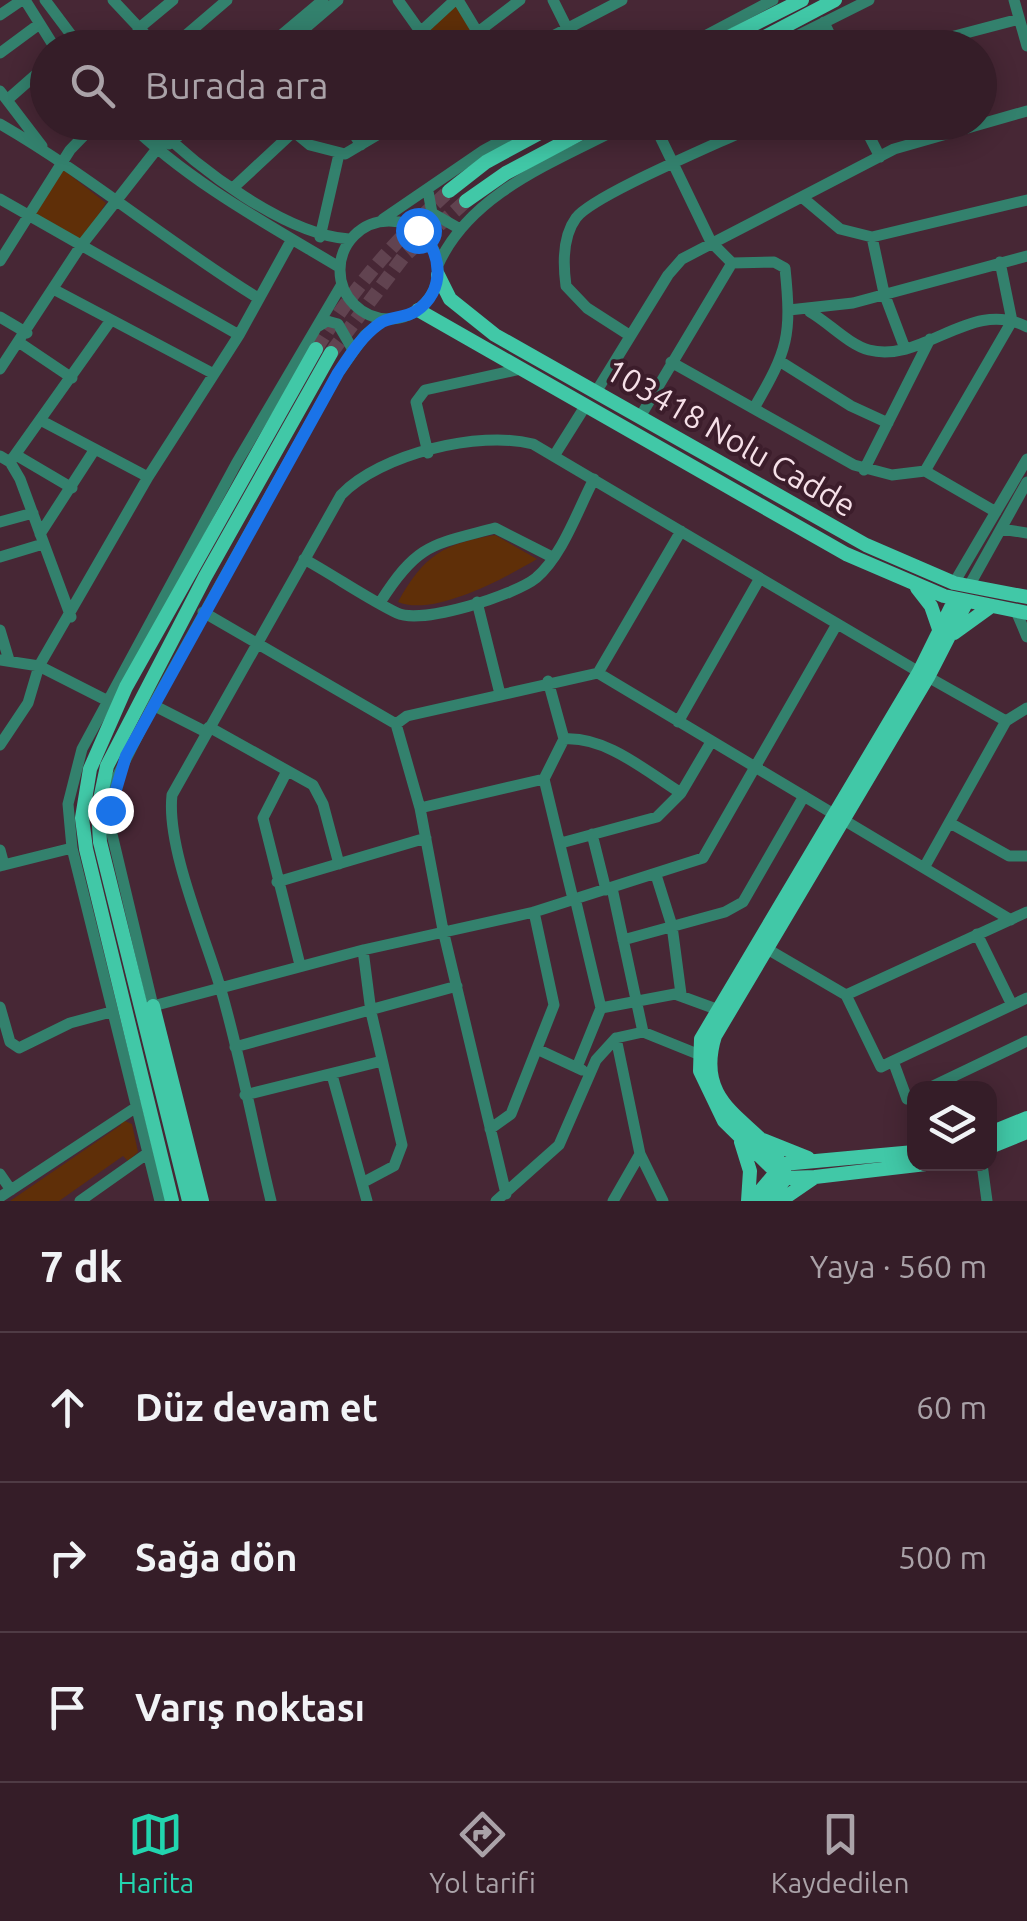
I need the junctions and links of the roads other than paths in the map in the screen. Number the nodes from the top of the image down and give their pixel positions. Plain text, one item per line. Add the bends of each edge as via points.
1 (24, 0) edge
2 (173, 0) edge
3 (227, 0) edge
4 (323, 0) edge
5 (338, 0) edge
6 (398, 0) edge
7 (456, 0) edge
8 (520, 0) edge
9 (554, 0) edge
10 (622, 0) edge
11 (773, 0) edge
12 (802, 0) edge
13 (834, 0) edge
14 (869, 0) edge
15 (1014, 0) edge
16 (48, 1) edge
17 (121, 3) edge
18 (753, 5) edge
19 (0, 15) edge
20 (1019, 19) junction
21 (824, 22) junction
22 (38, 26) junction
23 (569, 27) junction
24 (138, 29) joint
25 (32, 30) edge
26 (41, 30) edge
27 (69, 30) edge
28 (193, 30) edge
29 (287, 30) edge
30 (303, 30) edge
31 (418, 30) edge
32 (420, 30) edge
33 (477, 30) edge
34 (481, 30) edge
35 (563, 30) edge
36 (570, 30) edge
37 (712, 30) edge
38 (743, 30) edge
39 (778, 30) edge
40 (808, 30) edge
41 (828, 30) edge
42 (977, 30) edge
43 (30, 32) edge
44 (1027, 46) edge
45 (0, 53) edge
46 (30, 77) edge
47 (4, 96) edge
48 (1027, 111) edge
49 (997, 120) edge
50 (4, 127) edge
51 (30, 130) edge
52 (0, 140) edge
53 (38, 140) edge
54 (82, 140) edge
55 (146, 140) edge
56 (167, 140) edge
57 (172, 140) edge
58 (275, 140) edge
59 (303, 140) edge
60 (358, 140) edge
61 (369, 140) edge
62 (503, 140) edge
63 (527, 140) edge
64 (568, 140) edge
65 (597, 140) edge
66 (662, 140) edge
67 (727, 140) edge
68 (872, 140) edge
69 (932, 140) edge
70 (361, 145) junction
71 (45, 149) junction
72 (156, 150) junction
73 (339, 154) junction
74 (880, 156) junction
75 (63, 162) junction
76 (674, 166) junction
77 (233, 188) junction
78 (428, 191) junction
79 (449, 191) tunnel mouth
80 (803, 198) junction
81 (0, 199) edge
82 (1027, 200) edge
83 (466, 201) tunnel mouth
84 (113, 202) junction
85 (29, 217) junction
86 (379, 221) junction
87 (460, 228) junction
88 (320, 237) junction
89 (872, 238) junction
90 (292, 239) junction
91 (350, 239) junction
92 (711, 242) junction
93 (80, 246) junction
94 (1027, 256) edge
95 (0, 262) edge
96 (1000, 262) junction
97 (732, 263) junction
98 (339, 267) junction
99 (438, 270) junction
100 (342, 284) junction
101 (55, 290) junction
102 (884, 294) junction
103 (258, 298) junction
104 (854, 303) junction
105 (418, 310) junction
106 (788, 310) junction
107 (809, 311) junction
108 (0, 317) edge
109 (111, 320) junction
110 (384, 320) junction
111 (1012, 321) junction
112 (316, 327) junction
113 (1027, 327) edge
114 (840, 330) junction
115 (239, 335) junction
116 (629, 335) junction
117 (23, 338) junction
118 (930, 339) junction
119 (904, 346) junction
120 (354, 350) junction
121 (3, 361) edge
122 (671, 362) junction
123 (781, 362) junction
124 (521, 369) junction
125 (212, 373) junction
126 (72, 378) junction
127 (596, 392) junction
128 (586, 404) junction
129 (754, 408) junction
130 (640, 416) junction
131 (42, 420) junction
132 (888, 423) junction
133 (96, 450) junction
134 (428, 453) junction
135 (554, 456) junction
136 (9, 457) edge
137 (1027, 459) edge
138 (864, 470) junction
139 (924, 471) junction
140 (148, 477) junction
141 (594, 479) junction
142 (1027, 482) edge
143 (72, 488) junction
144 (996, 512) junction
145 (32, 513) junction
146 (0, 522) edge
147 (1001, 529) junction
148 (681, 531) junction
149 (1027, 533) edge
150 (42, 539) junction
151 (552, 556) junction
152 (0, 557) edge
153 (304, 559) junction
154 (760, 578) junction
155 (916, 587) junction
156 (961, 592) junction
157 (1027, 597) edge
158 (381, 601) junction
159 (477, 602) junction
160 (990, 607) junction
161 (204, 612) junction
162 (1022, 612) edge
163 (71, 617) junction
164 (837, 624) junction
165 (0, 630) edge
166 (944, 634) junction
167 (1027, 636) edge
168 (258, 642) junction
169 (4, 660) edge
170 (39, 666) junction
171 (598, 673) junction
172 (924, 675) junction
173 (548, 681) junction
174 (500, 694) junction
175 (106, 700) junction
176 (153, 705) junction
177 (1024, 709) edge
178 (1006, 721) junction
179 (678, 722) junction
180 (396, 724) junction
181 (1027, 725) edge
182 (208, 729) junction
183 (564, 739) junction
184 (710, 742) junction
185 (0, 745) edge
186 (756, 769) junction
187 (287, 771) junction
188 (544, 780) junction
189 (681, 793) junction
190 (804, 796) junction
191 (420, 808) junction
192 (840, 817) junction
193 (950, 823) junction
194 (592, 834) junction
195 (426, 838) junction
196 (561, 843) junction
197 (72, 848) junction
198 (0, 850) edge
199 (1027, 856) edge
200 (339, 864) junction
201 (2, 866) edge
202 (925, 866) junction
203 (656, 875) junction
204 (277, 882) junction
205 (609, 889) junction
206 (574, 899) junction
207 (534, 912) junction
208 (1027, 912) edge
209 (1012, 920) junction
210 (672, 926) junction
211 (443, 930) junction
212 (977, 934) junction
213 (623, 940) junction
214 (362, 950) junction
215 (768, 950) junction
216 (300, 966) junction
217 (456, 986) junction
218 (220, 988) junction
219 (680, 994) junction
220 (846, 995) junction
221 (1027, 998) edge
222 (636, 1002) junction
223 (1012, 1005) junction
224 (153, 1006) junction
225 (0, 1007) edge
226 (601, 1008) junction
227 (716, 1009) junction
228 (111, 1012) junction
229 (371, 1012) junction
230 (644, 1032) junction
231 (616, 1038) junction
232 (1027, 1042) edge
233 (235, 1047) junction
234 (539, 1050) junction
235 (700, 1055) junction
236 (382, 1061) junction
237 (893, 1061) junction
238 (577, 1067) junction
239 (332, 1074) junction
240 (590, 1074) junction
241 (944, 1081) edge
242 (245, 1095) junction
243 (907, 1099) edge
244 (138, 1106) junction
245 (1027, 1118) edge
246 (490, 1129) junction
247 (997, 1130) edge
248 (742, 1132) junction
249 (1027, 1132) edge
250 (997, 1144) edge
251 (148, 1153) junction
252 (907, 1153) edge
253 (640, 1154) junction
254 (819, 1161) junction
255 (907, 1166) edge
256 (781, 1171) junction
257 (983, 1171) edge
258 (0, 1174) edge
259 (815, 1176) junction
260 (362, 1183) junction
261 (6, 1193) edge
262 (501, 1197) edge
263 (80, 1201) edge
264 (160, 1201) edge
265 (172, 1201) edge
266 (189, 1201) edge
267 (202, 1201) edge
268 (271, 1201) edge
269 (367, 1201) edge
270 (612, 1201) edge
271 (663, 1201) edge
272 (750, 1201) edge
273 (768, 1201) edge
274 (780, 1201) edge
275 (987, 1201) edge

1 - 19 street
1 - 22 street
2 - 24 street
3 - 28 street
4 - 29 street
5 - 30 street
6 - 31 street
7 - 32 street
7 - 33 street
8 - 34 street
9 - 23 street
10 - 23 street
11 - 18 street
12 - 38 main road
13 - 39 main road
14 - 21 street
15 - 20 street
16 - 27 street
17 - 24 street
18 - 37 street
20 - 42 street
20 - 44 street
21 - 40 street
21 - 41 street
22 - 25 street
22 - 26 street
23 - 35 street
23 - 36 street
43 - 45 street
46 - 47 street
47 - 51 street
48 - 49 street
50 - 52 street
50 - 71 street
53 - 71 street
54 - 75 street
55 - 72 street
56 - 72 street
57 - 77 street
58 - 77 street
59 - 73 street
60 - 70 street
61 - 70 street
62 - 78 street
63 - 79 main road
64 - 83 main road
65 - 87 street via 506,188
66 - 76 street
67 - 76 street
68 - 74 street
69 - 74 street
70 - 73 street
71 - 75 street
72 - 84 street
72 - 90 street
73 - 88 street
74 - 80 street
75 - 84 street
75 - 85 street
76 - 92 street
76 - 116 street via 587,207 570,229 566,286
77 - 88 street
78 - 86 street
78 - 87 street via 432,213
80 - 89 street via 840,229
80 - 92 street
81 - 85 street
82 - 89 street
84 - 93 street
84 - 103 street
85 - 93 street
85 - 95 street
86 - 91 street
86 - 99 street via 418,230 432,245
87 - 99 street
88 - 91 street
89 - 102 street
90 - 98 street
90 - 103 street
91 - 98 street
92 - 97 street
92 - 116 street via 682,259
93 - 101 street
93 - 115 street
94 - 96 street
96 - 102 street
96 - 111 street
97 - 106 street via 782,264
97 - 122 street
98 - 100 street
99 - 105 street via 432,295
99 - 127 main road, 103418 Nolu Cadde via 450,299 494,336
100 - 110 street via 353,304
100 - 112 street
101 - 109 street
101 - 117 street
102 - 104 street
102 - 119 street
103 - 115 street
104 - 107 street
104 - 114 street
105 - 110 street
105 - 124 main road
106 - 107 street
106 - 123 street
107 - 114 street
108 - 117 street
109 - 125 street
109 - 126 street
110 - 120 street
111 - 113 street
111 - 118 street via 974,322
111 - 139 street
112 - 120 street via 338,324
112 - 175 street
114 - 119 street via 868,350
115 - 125 street
116 - 127 street
117 - 121 street
117 - 126 street
118 - 119 street
118 - 132 street
120 - 161 street
122 - 129 street
122 - 130 street
123 - 129 street
123 - 132 street
124 - 128 main road
124 - 134 street via 425,390 416,402
125 - 140 street
126 - 131 street
127 - 130 main road, 103418 Nolu Cadde
128 - 135 street
128 - 155 main road via 846,554
129 - 138 street
130 - 156 main road, 103418 Nolu Cadde
131 - 133 street
131 - 136 street
132 - 138 street
133 - 140 street
133 - 143 street
134 - 135 street via 506,437
134 - 153 street via 357,478
135 - 141 street
136 - 143 street
136 - 145 street
137 - 144 street
138 - 139 street
139 - 144 street
140 - 163 street
141 - 148 street
141 - 151 street
142 - 147 street
143 - 150 street
144 - 156 street
145 - 146 street
145 - 150 street
147 - 149 street
147 - 156 street
148 - 154 street
148 - 171 street
150 - 152 street
150 - 163 street
151 - 158 street via 495,528 428,546 405,564
151 - 159 street via 535,579
153 - 158 street
153 - 168 street
154 - 164 street
154 - 179 street
155 - 156 main road
155 - 166 main road
156 - 157 main road, 103418 Nolu Cadde
156 - 160 main road
156 - 166 main road
158 - 159 street via 398,614 426,617
159 - 174 street
160 - 162 main road
160 - 166 main road
161 - 168 street
161 - 176 street
162 - 167 street
163 - 170 street
164 - 172 street
164 - 186 street
165 - 169 street
166 - 172 main road
168 - 180 street
168 - 182 street
169 - 170 street
170 - 175 street
170 - 185 street via 28,702
171 - 173 street
171 - 179 street
172 - 178 street
172 - 192 main road
173 - 174 street
173 - 183 street
174 - 180 street
175 - 197 street via 73,778
176 - 182 street
176 - 224 street via 126,756 110,810
177 - 178 street
177 - 181 street
178 - 193 street
179 - 184 street
180 - 191 street
182 - 187 street
182 - 218 street via 176,785 171,813
183 - 188 street
183 - 189 street via 607,748
184 - 186 street
184 - 189 street
186 - 190 street
186 - 203 street via 702,858
187 - 200 street via 313,786
187 - 204 street via 263,818
188 - 191 street
188 - 196 street
189 - 194 street via 657,818
190 - 192 street
190 - 210 street via 744,902
191 - 195 street
192 - 202 street
192 - 215 main road
192 - 227 main road
193 - 199 street via 1008,856
193 - 202 street
194 - 196 street
194 - 205 street
195 - 200 street
195 - 211 street
196 - 206 street
197 - 201 street
197 - 228 street
198 - 201 street
200 - 204 street
202 - 209 street
203 - 205 street
203 - 210 street
204 - 216 street
205 - 206 street
205 - 213 street
206 - 207 street
206 - 226 street
207 - 211 street
207 - 234 street via 554,1005
208 - 209 street
209 - 212 street
210 - 213 street
210 - 219 street
211 - 214 street
211 - 217 street
212 - 220 street
212 - 223 street
213 - 222 street
214 - 216 street
214 - 229 street
215 - 220 street
215 - 248 main road via 710,1051 714,1086
216 - 218 street
217 - 229 street
217 - 246 street
218 - 224 street
218 - 233 street
219 - 222 street
219 - 227 street
220 - 237 street via 881,1067
221 - 223 street
222 - 226 street
222 - 230 street
223 - 237 street
224 - 267 main road
225 - 228 street via 10,1042 19,1048 70,1022
226 - 238 street
227 - 235 main road
228 - 244 street
229 - 233 street
229 - 236 street
230 - 231 street
230 - 235 street
231 - 240 street
231 - 253 street
232 - 241 street
233 - 242 street
234 - 238 street
234 - 246 street via 511,1114
235 - 248 main road via 707,1094
236 - 239 street
236 - 260 street via 402,1145 394,1166
237 - 243 street
238 - 240 street
239 - 242 street
239 - 260 street
240 - 262 street via 559,1145
242 - 268 street
244 - 251 street
244 - 261 street
245 - 247 main road
246 - 262 street
248 - 254 main road
248 - 256 main road
248 - 272 main road
249 - 250 main road
251 - 263 street
251 - 264 street
252 - 254 main road
253 - 270 street
253 - 271 street
254 - 256 main road
255 - 259 main road
256 - 259 main road
256 - 272 main road
256 - 273 main road
257 - 275 street
258 - 261 street
259 - 274 main road
260 - 269 street
265 - 266 main road via 86,849 85,787 126,687 324,351 107,766 101,793 104,860

